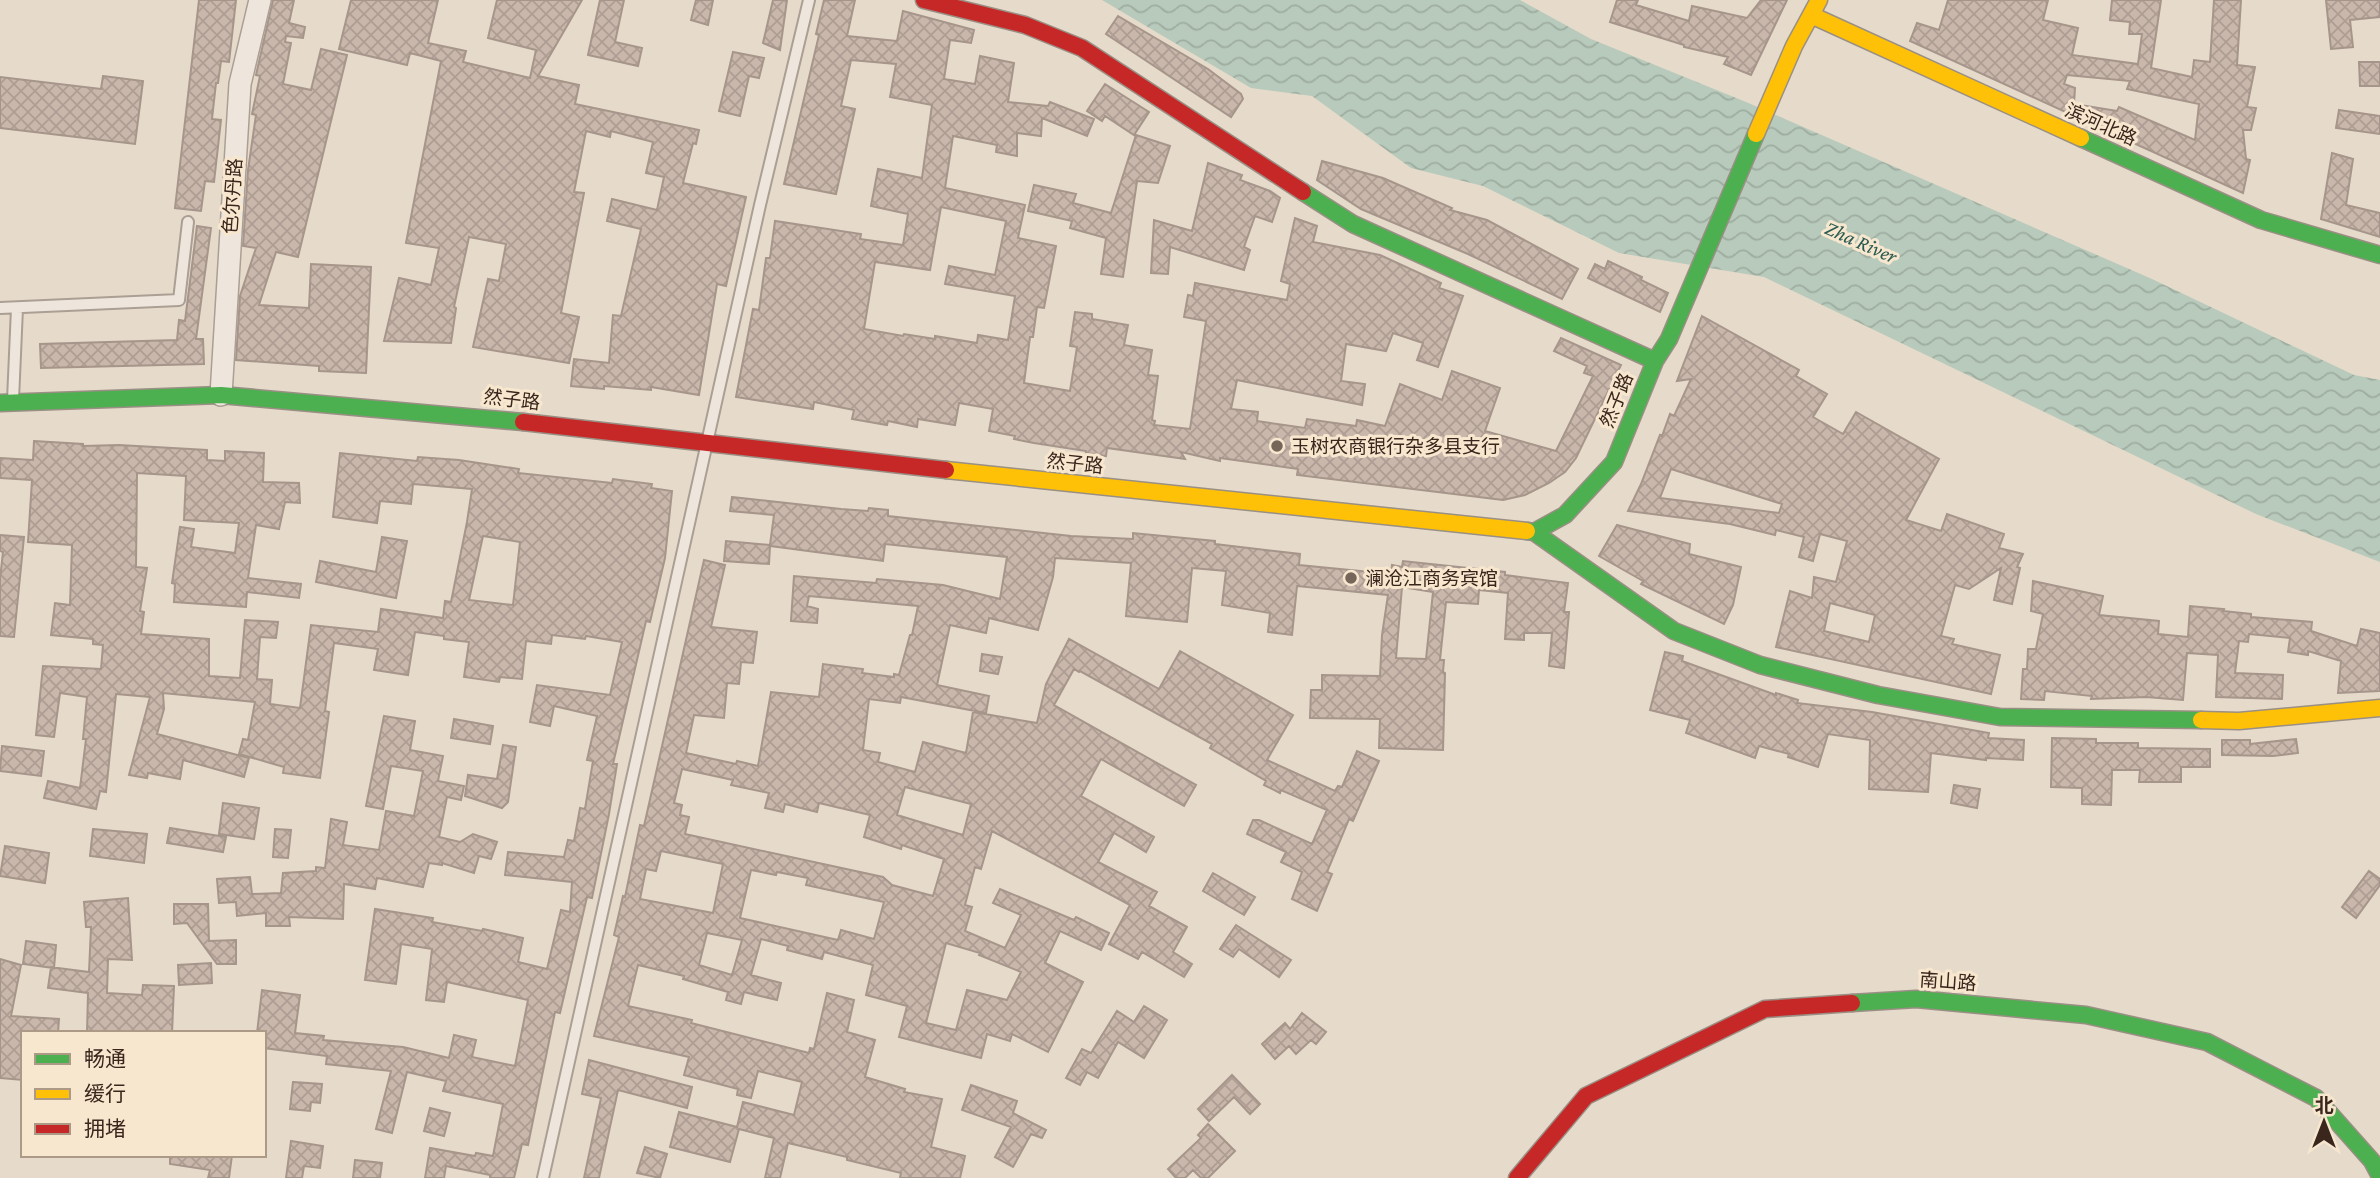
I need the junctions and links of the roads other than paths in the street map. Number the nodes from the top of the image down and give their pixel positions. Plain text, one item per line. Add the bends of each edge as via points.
1 (260, 0) edge
2 (809, 0) edge
3 (924, 0) edge
4 (1819, 0) edge
5 (1811, 15) junction
6 (188, 222) dead end
7 (2380, 255) edge
8 (17, 308) junction
9 (0, 309) edge
10 (1655, 360) junction
11 (220, 395) junction
12 (7, 403) edge
13 (707, 444) junction
14 (1534, 532) junction
15 (2380, 708) edge
16 (2380, 1176) edge
17 (543, 1178) edge
18 (1517, 1178) edge

1 - 11 street, 色尔丹路 via 240,84
2 - 13 lane
3 - 10 street via 1025,24 1082,48 1353,224
4 - 5 street, 然子路
5 - 7 street, 滨河北路 via 2261,220
5 - 10 street, 然子路 via 1669,339
6 - 8 lane via 179,300
8 - 9 lane
8 - 12 lane
10 - 14 street, 然子路 via 1614,462 1565,515
11 - 12 street, 然子路
11 - 13 street, 然子路 via 472,415
13 - 14 street, 然子路
13 - 17 lane
14 - 15 street via 1674,631 1760,665 1878,695 2000,717 2239,721
16 - 18 street, 南山路 via 2316,1098 2207,1042 2086,1015 1916,999 1765,1009 1586,1096

